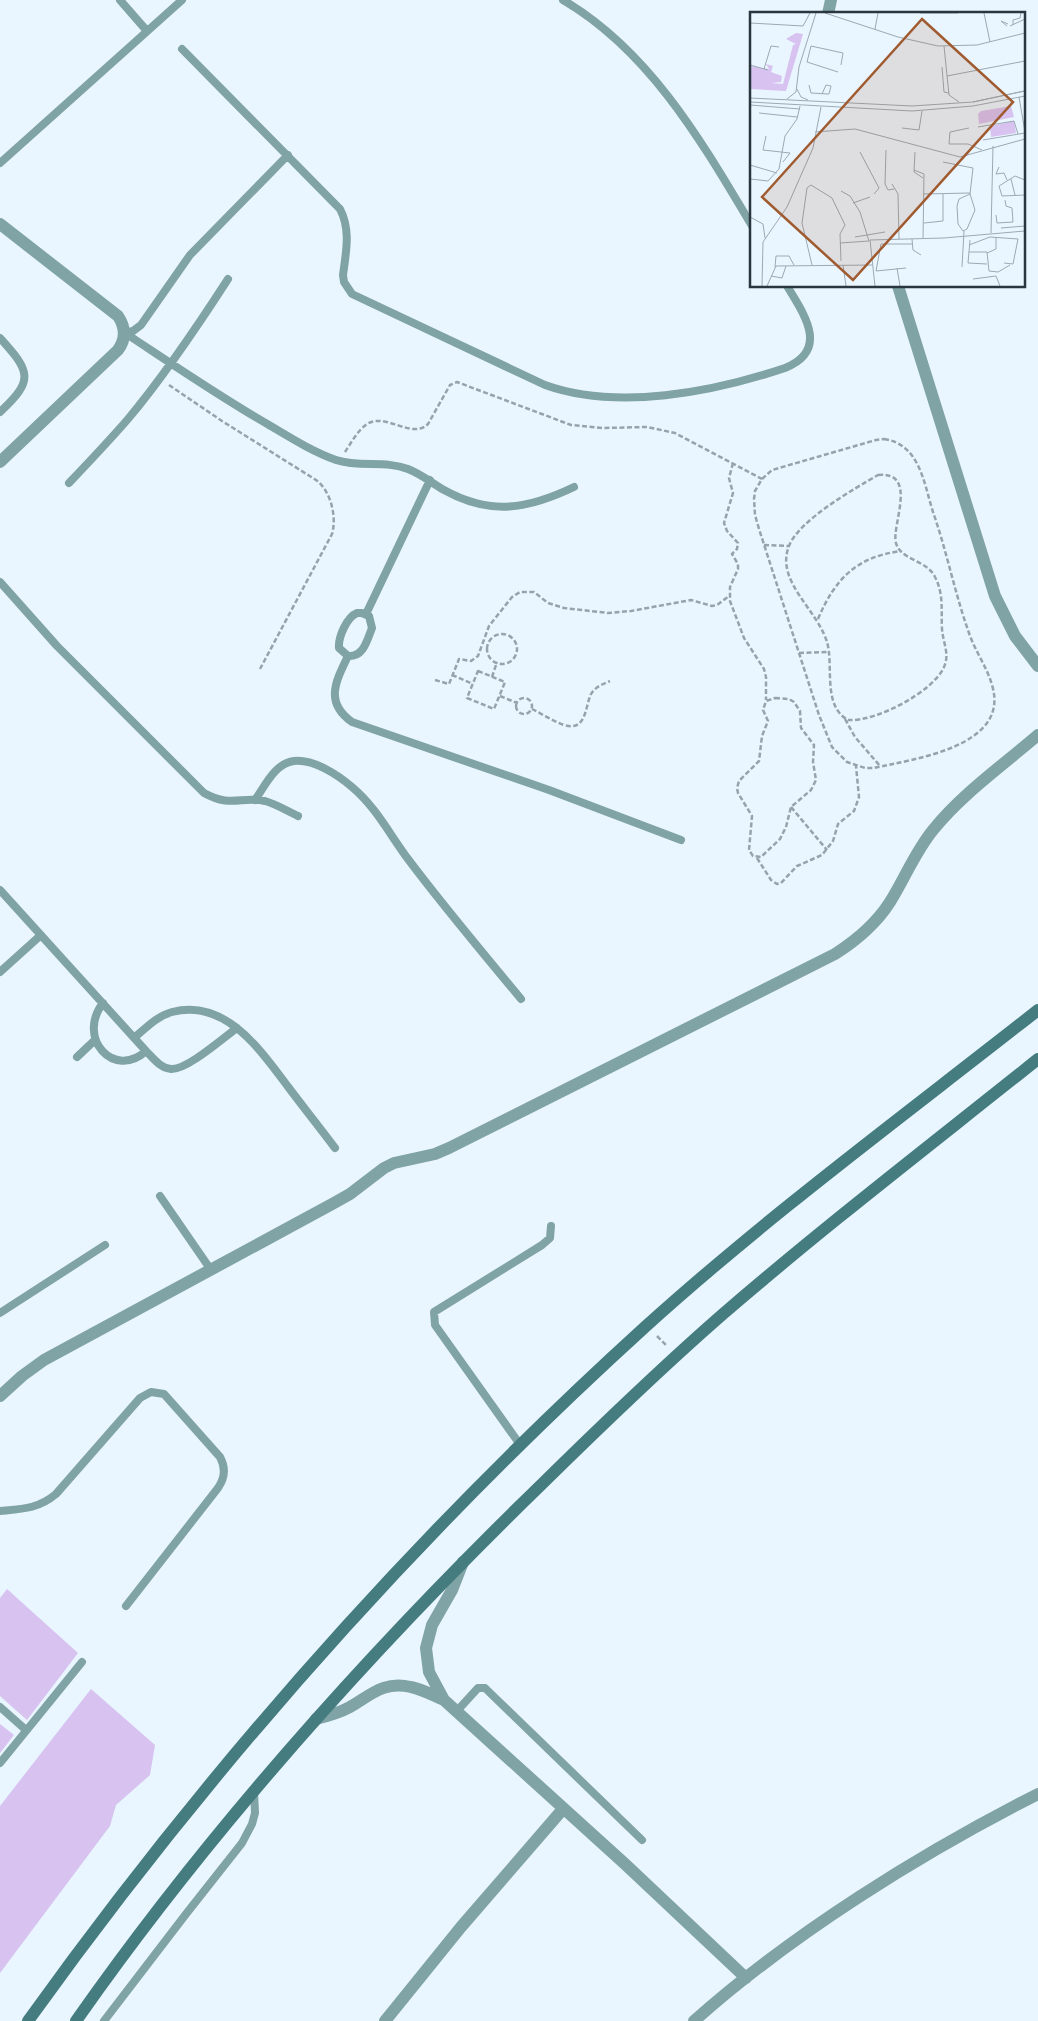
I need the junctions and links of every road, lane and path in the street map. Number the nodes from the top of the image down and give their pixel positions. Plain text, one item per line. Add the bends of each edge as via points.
1 (120, 0) edge
2 (182, 0) edge
3 (563, 0) edge
4 (147, 31) junction
5 (182, 49) dead end
6 (288, 155) junction
7 (0, 164) edge
8 (750, 223) edge
9 (0, 224) edge
10 (228, 279) dead end
11 (789, 288) edge
12 (899, 288) edge
13 (125, 333) junction
14 (0, 338) edge
15 (171, 363) junction
16 (160, 378) junction
17 (0, 412) edge
18 (338, 461) junction
19 (0, 462) edge
20 (733, 463) junction
21 (762, 479) junction
22 (430, 480) junction
23 (69, 483) dead end
24 (574, 487) dead end
25 (764, 545) junction
26 (789, 546) junction
27 (901, 551) junction
28 (0, 582) edge
29 (729, 596) junction
30 (366, 614) junction
31 (818, 620) junction
32 (829, 652) junction
33 (799, 653) junction
34 (348, 656) junction
35 (497, 662) junction
36 (1038, 666) edge
37 (260, 669) dead end
38 (452, 675) junction
39 (492, 677) junction
40 (436, 680) dead end
41 (610, 681) dead end
42 (473, 684) junction
43 (500, 696) junction
44 (766, 701) junction
45 (516, 703) junction
46 (532, 710) junction
47 (844, 718) junction
48 (1038, 735) edge
49 (856, 766) junction
50 (880, 766) junction
51 (256, 800) junction
52 (791, 808) junction
53 (298, 816) dead end
54 (681, 840) dead end
55 (827, 851) junction
56 (757, 857) junction
57 (0, 890) edge
58 (41, 935) junction
59 (0, 972) edge
60 (521, 999) dead end
61 (103, 1003) junction
62 (1038, 1010) edge
63 (237, 1028) junction
64 (134, 1038) junction
65 (95, 1040) junction
66 (146, 1051) junction
67 (76, 1057) dead end
68 (1038, 1059) edge
69 (335, 1148) dead end
70 (160, 1196) dead end
71 (551, 1226) dead end
72 (105, 1245) dead end
73 (211, 1270) junction
74 (0, 1313) edge
75 (647, 1325) junction
76 (676, 1356) junction
77 (0, 1396) edge
78 (521, 1446) junction
79 (0, 1511) edge
80 (464, 1560) junction
81 (126, 1606) dead end
82 (82, 1662) dead end
83 (444, 1700) junction
84 (0, 1707) edge
85 (456, 1712) junction
86 (316, 1719) junction
87 (26, 1730) junction
88 (0, 1763) edge
89 (254, 1792) junction
90 (1038, 1794) edge
91 (564, 1809) junction
92 (642, 1840) dead end
93 (746, 1978) junction
94 (28, 2021) edge
95 (76, 2021) edge
96 (104, 2021) edge
97 (385, 2021) edge
98 (694, 2021) edge

1 - 4 lane
2 - 4 lane
3 - 8 lane via 607,31 644,66 677,109
4 - 7 lane
5 - 6 lane
6 - 11 lane via 335,202 344,216 348,232 343,275 352,294 560,390 607,398 691,392 744,381 794,365 806,352 811,334 806,317
6 - 13 lane via 190,255 140,325
9 - 13 street via 118,316
10 - 15 lane
12 - 36 street via 997,603 1015,636
13 - 15 lane
13 - 19 street via 118,350
14 - 17 lane via 17,357 24,372 22,389
15 - 16 lane
15 - 18 lane via 289,437
16 - 23 lane via 128,419
16 - 37 path via 316,480 327,492 334,522 332,534
18 - 20 path via 370,422 379,421 416,430 426,426 450,385 457,382 571,425 647,427 675,432
18 - 22 lane via 394,465
20 - 21 path
20 - 29 path via 729,475 733,493 724,523 738,543 732,554 738,569
21 - 25 path via 754,499
21 - 50 path via 778,467 876,440 900,443 915,457 965,622 992,685 994,705 988,721 970,739 953,748
22 - 24 lane via 458,497 504,507 532,504
22 - 30 lane
25 - 26 path
25 - 33 path
26 - 27 path via 797,532 823,510 883,474 897,481 900,490 901,508 895,542
26 - 31 path via 786,561 790,579
27 - 31 path via 877,556 850,571 837,584
27 - 47 path via 923,564 936,579 942,602 945,665 929,686 891,710 857,720
28 - 51 lane via 57,646 204,792 228,802
29 - 38 path via 712,606 691,600 608,613 564,608 548,603 534,592 520,592 512,597 489,626 478,656 471,661 459,659
29 - 44 path via 744,638 764,669
30 - 34 lane via 372,620 372,628 361,653
30 - 34 lane via 357,613 350,617 339,639 339,648
31 - 32 path
32 - 33 path
32 - 47 path via 831,691
33 - 49 path via 832,747 841,758
34 - 54 lane via 334,691 337,706 352,722 549,790
35 - 35 path via 507,662 517,650 514,640 505,634 494,636 488,645 489,655
35 - 39 path
38 - 40 path via 449,684
38 - 42 path
39 - 42 path via 478,671
39 - 43 path via 505,682
41 - 46 path via 592,693 586,715 574,724 565,725
42 - 43 path via 467,698 494,709
43 - 45 path
44 - 52 path via 779,697 794,702 800,711 801,728 814,745 815,784
44 - 56 path via 763,710 768,725 762,736 761,756 739,781 737,788 752,816 750,850
45 - 46 path via 517,710 523,714
45 - 46 path via 526,698 531,702
47 - 50 path via 855,738
48 - 73 street via 944,817 918,850 878,918 836,954 449,1148 384,1168 334,1204
49 - 50 path
49 - 55 path via 858,805 838,824
51 - 53 lane
51 - 60 lane via 278,768 290,762 316,766 341,778 372,807 408,859
52 - 55 path
52 - 56 path via 780,839 764,855
55 - 56 path via 817,859 797,866 777,884 770,880
57 - 58 lane
58 - 59 lane
58 - 61 lane
61 - 64 lane
61 - 65 lane via 93,1024
62 - 75 street via 786,1209
63 - 64 lane via 212,1015 185,1010 159,1017
63 - 66 lane via 178,1068 163,1067
63 - 69 lane via 258,1047
64 - 66 lane
65 - 66 lane via 115,1059 132,1060
65 - 67 lane
68 - 76 street via 771,1274
70 - 73 lane
71 - 78 lane via 550,1238 542,1245 434,1312 435,1325
72 - 74 lane
73 - 77 street via 44,1360
75 - 76 path
75 - 78 street
76 - 80 street
78 - 94 street via 382,1585 270,1711 148,1859
79 - 81 lane via 26,1509 48,1501 140,1398 151,1392 164,1394 220,1457 224,1476
80 - 83 street via 432,1625 426,1648 429,1672
80 - 86 street
82 - 87 lane
83 - 85 street
83 - 86 street via 413,1687 385,1687 342,1711
84 - 87 lane
85 - 91 street
85 - 92 lane via 478,1688 485,1688
86 - 89 street
87 - 88 lane
89 - 95 street via 143,1930
89 - 96 lane via 252,1824 242,1843
90 - 93 street via 888,1880
91 - 93 street
91 - 97 street
93 - 98 street

